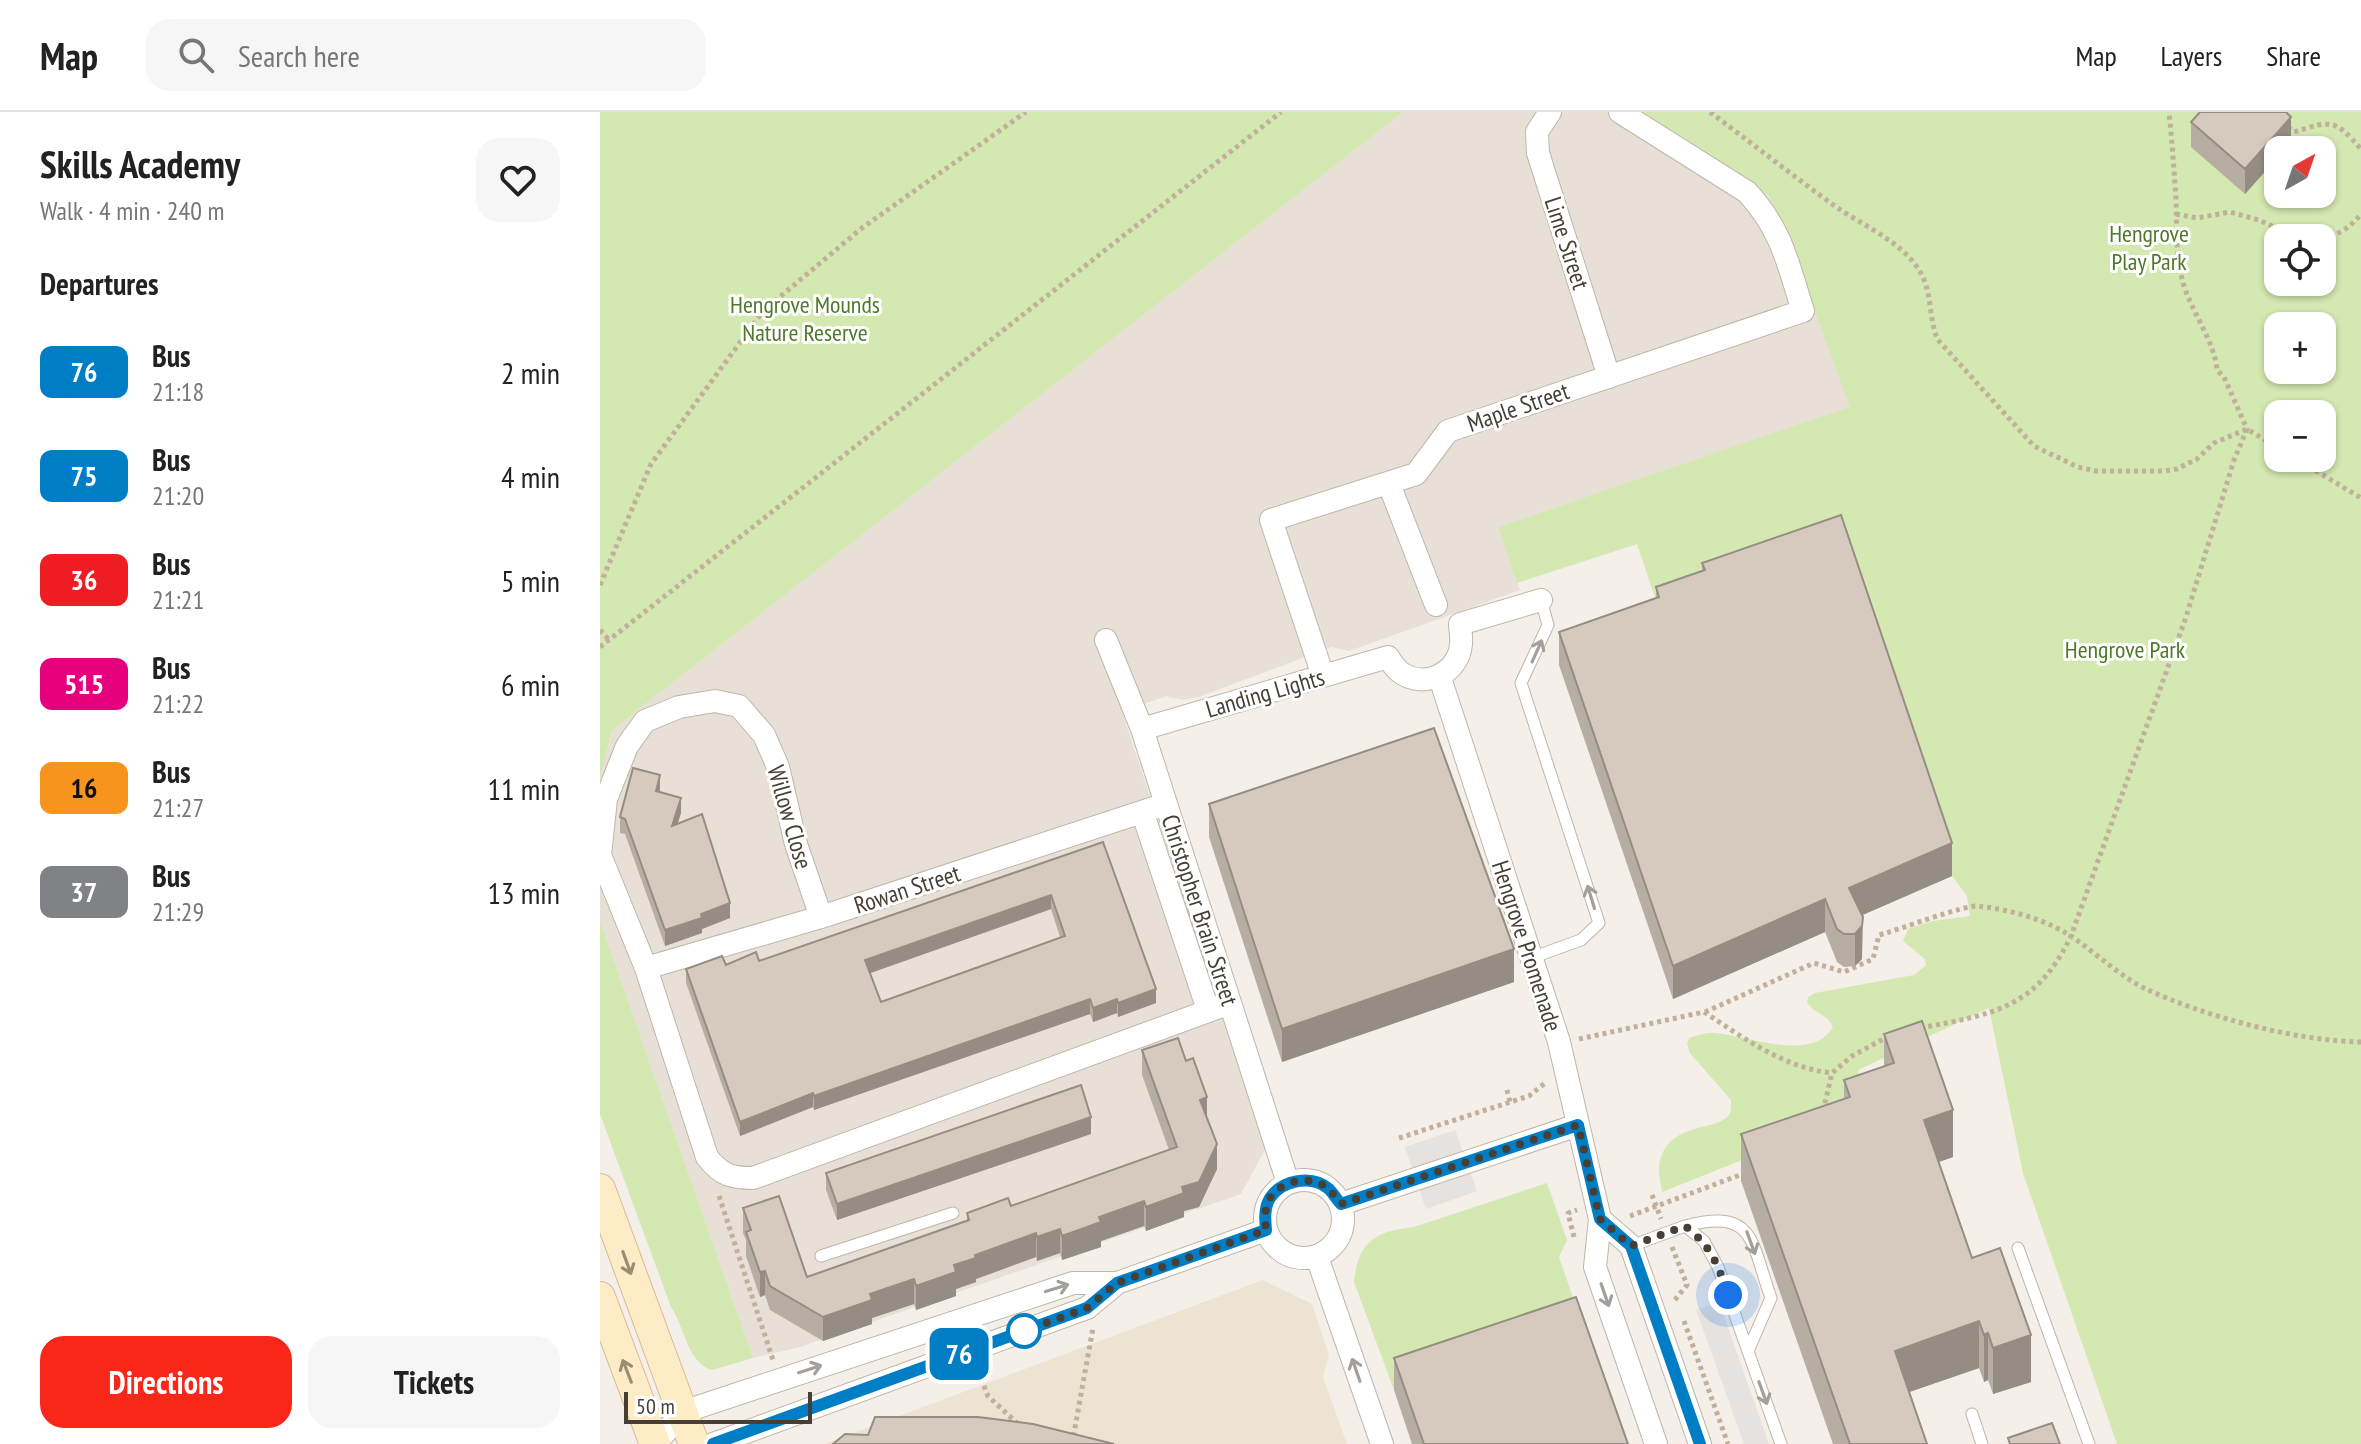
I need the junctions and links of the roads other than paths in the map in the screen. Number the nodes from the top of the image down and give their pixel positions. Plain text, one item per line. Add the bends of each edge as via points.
1 (1550, 112) edge
2 (1620, 112) edge
3 (1609, 377) junction
4 (1389, 484) junction
5 (1541, 600) joint
6 (1436, 605) dead end
7 (1106, 640) dead end
8 (1323, 676) junction
9 (1440, 678) junction
10 (1142, 729) junction
11 (1166, 804) junction
12 (1146, 823) dead end
13 (821, 917) junction
14 (1530, 958) junction
15 (646, 968) junction
16 (1219, 1006) junction
17 (1578, 1125) junction
18 (1288, 1183) junction
19 (600, 1189) edge
20 (1341, 1204) junction
21 (953, 1213) dead end
22 (1600, 1219) junction
23 (1685, 1226) junction
24 (1266, 1230) junction
25 (1631, 1246) junction
26 (2018, 1248) dead end
27 (821, 1256) dead end
28 (1317, 1257) junction
29 (1117, 1283) junction
30 (600, 1297) edge
31 (1748, 1351) junction
32 (683, 1412) junction
33 (1972, 1414) dead end
34 (655, 1444) edge
35 (694, 1444) edge
36 (713, 1444) edge
37 (1382, 1444) edge
38 (1656, 1444) edge
39 (1700, 1444) edge
40 (1781, 1444) edge
41 (1982, 1444) edge
42 (2089, 1444) edge

1 - 3 street, Lime Street via 1537,132 1538,153
2 - 3 street, Maple Street via 1747,192 1779,237 1803,311
3 - 4 street, Maple Street via 1448,431 1416,474
4 - 6 street
4 - 8 street, Maple Street via 1271,520
5 - 9 street via 1460,624 1458,657
14 -> 5 lane via 1581,940 1599,923 1521,683 1548,625
7 - 10 street, Christopher Brain Street
8 - 9 street, Landing Lights via 1388,657 1401,673 1420,680
8 - 10 street, Landing Lights
9 - 14 street, Hengrove Promenade
10 - 11 street, Christopher Brain Street
11 - 13 street, Rowan Street
11 - 16 street, Christopher Brain Street
12 - 16 street
13 - 15 street, Rowan Street
13 - 15 street, Willow Close via 764,735 739,706 715,701 679,707 645,721 627,746 606,799 600,855
14 - 17 street, Hengrove Promenade via 1559,1042
15 - 16 street via 707,1157 731,1178 753,1178
16 - 18 street, Christopher Brain Street
17 - 20 street
17 - 22 street, Hengrove Promenade
18 - 20 street via 1307,1180 1327,1187
18 - 24 street via 1271,1197 1264,1214
19 -> 32 street
20 - 28 street via 1343,1227 1334,1245
21 - 27 lane
22 - 25 street
22 -> 38 street, Hengrove Promenade via 1595,1267
23 - 25 lane
23 - 31 lane via 1704,1241 1718,1267
23 -> 31 lane via 1711,1219 1746,1230 1771,1298
24 - 28 street via 1278,1249 1300,1259
24 - 29 street
25 - 39 street
26 - 42 lane
37 -> 28 street
32 -> 29 street via 1073,1283
29 - 36 street via 1087,1308
34 -> 30 street
31 -> 40 lane
32 - 34 street
32 - 35 street
33 - 41 lane

